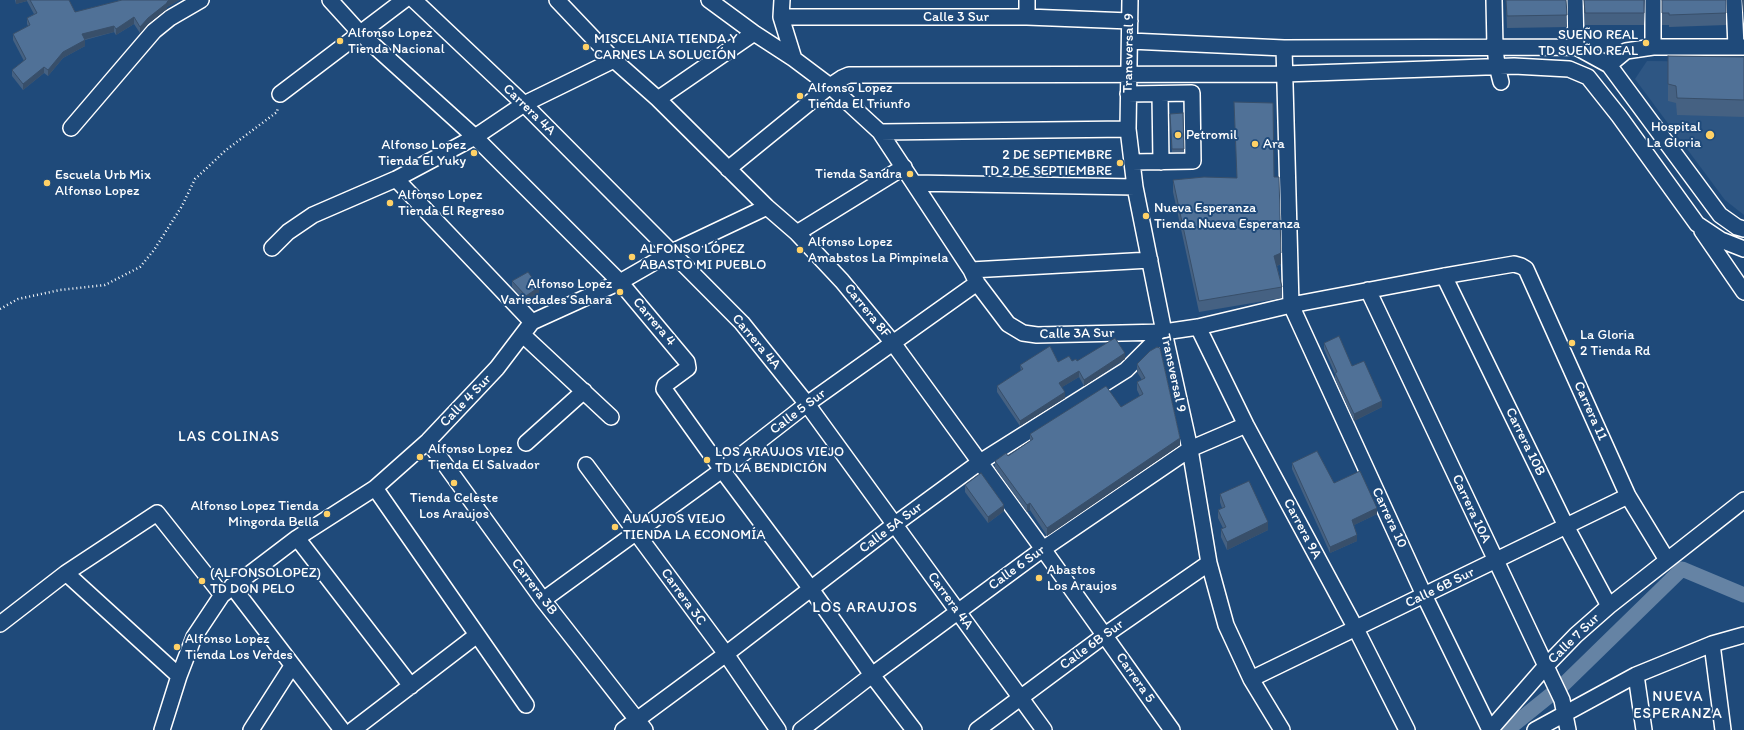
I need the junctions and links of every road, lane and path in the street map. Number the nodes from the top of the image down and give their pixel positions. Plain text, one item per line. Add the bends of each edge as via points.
1 (199, 0) edge
2 (330, 0) edge
3 (404, 0) edge
4 (414, 0) edge
5 (557, 0) edge
6 (709, 0) edge
7 (782, 0) edge
8 (1027, 0) edge
9 (1130, 0) edge
10 (1494, 0) edge
11 (1575, 0) edge
12 (1653, 0) edge
13 (1734, 0) edge
14 (782, 17) junction
15 (1026, 17) junction
16 (1130, 21) junction
17 (360, 33) junction
18 (754, 33) junction
19 (1130, 41) junction
20 (1495, 47) junction
21 (1576, 47) junction
22 (1652, 47) junction
23 (1740, 47) edge
24 (1284, 48) junction
25 (794, 59) junction
26 (614, 60) junction
27 (1609, 65) junction
28 (1497, 66) junction
29 (1128, 74) junction
30 (1284, 74) junction
31 (1501, 82) dead end
32 (830, 86) junction
33 (280, 94) joint
34 (1128, 94) junction
35 (1160, 94) junction
36 (658, 99) junction
37 (524, 104) junction
38 (71, 128) dead end
39 (1128, 129) junction
40 (1665, 130) junction
41 (880, 132) junction
42 (475, 137) junction
43 (1640, 146) junction
44 (1132, 162) junction
45 (1161, 162) junction
46 (904, 167) junction
47 (728, 170) junction
48 (396, 179) junction
49 (914, 183) junction
50 (1135, 187) junction
51 (767, 208) junction
52 (1697, 224) junction
53 (1744, 229) edge
54 (797, 233) junction
55 (272, 248) dead end
56 (1744, 249) edge
57 (672, 252) junction
58 (1150, 260) junction
59 (1514, 264) joint
60 (1444, 276) junction
61 (974, 277) junction
62 (620, 282) junction
63 (1368, 290) junction
64 (1744, 292) edge
65 (1291, 305) junction
66 (0, 309) edge
67 (532, 322) junction
68 (1198, 327) junction
69 (1164, 332) junction
70 (523, 335) junction
71 (893, 343) junction
72 (584, 391) junction
73 (807, 404) junction
74 (611, 417) dead end
75 (1246, 425) junction
76 (428, 441) junction
77 (526, 443) dead end
78 (1190, 449) junction
79 (980, 462) junction
80 (586, 465) dead end
81 (722, 470) junction
82 (375, 488) junction
83 (1628, 496) junction
84 (1744, 500) edge
85 (894, 525) junction
86 (1566, 526) junction
87 (636, 532) junction
88 (297, 538) junction
89 (1043, 548) junction
90 (1668, 560) junction
91 (1495, 561) junction
92 (1209, 563) junction
93 (66, 573) junction
94 (811, 589) junction
95 (227, 590) junction
96 (1424, 595) junction
97 (543, 600) junction
98 (1609, 606) junction
99 (958, 611) junction
100 (0, 624) edge
101 (1356, 629) junction
102 (477, 635) junction
103 (1105, 635) junction
104 (1744, 635) edge
105 (1712, 644) junction
106 (726, 654) junction
107 (292, 666) junction
108 (1545, 667) junction
109 (872, 675) junction
110 (1636, 675) junction
111 (179, 676) junction
112 (1251, 679) junction
113 (410, 686) junction
114 (1020, 699) junction
115 (526, 705) dead end
116 (1564, 707) junction
117 (641, 725) edge
118 (162, 730) edge
119 (252, 730) edge
120 (342, 730) edge
121 (353, 730) edge
122 (623, 730) edge
123 (778, 730) edge
124 (801, 730) edge
125 (914, 730) edge
126 (977, 730) edge
127 (1044, 730) edge
128 (1172, 730) edge
129 (1282, 730) edge
130 (1407, 730) edge
131 (1490, 730) edge
132 (1535, 730) edge
133 (1568, 730) edge
134 (1644, 730) edge
135 (1723, 730) edge

1 - 38 street via 154,31
2 - 17 street, Carrera 4
3 - 17 street
4 - 37 street, Carrera 4A
5 - 26 street, Carrera 8F
6 - 18 street, Calle 3A Sur
7 - 14 street
8 - 15 street
9 - 16 street, Transversal 9
10 - 20 street
11 - 21 street
12 - 22 street
13 - 23 street
14 - 15 street, Calle 3 Sur
14 - 25 street
15 - 16 street, Calle 3 Sur
16 - 19 street, Transversal 9
17 - 33 street
17 - 42 street, Carrera 4
18 - 25 street, Calle 3A Sur
18 - 36 street
19 - 24 street
19 - 29 street, Transversal 9
20 - 21 street
20 - 24 street
20 - 28 street
21 - 27 street
22 - 23 street
22 - 27 street via 1626,51
24 - 30 street
25 - 32 street, Calle 3A Sur
26 - 36 street, Carrera 8F
26 - 37 street
27 - 40 street
28 - 30 street
28 - 31 street
28 - 43 street via 1569,69 1588,77
29 - 30 street
29 - 32 street via 849,75
29 - 34 street, Transversal 9
30 - 65 street
32 - 41 street, Calle 3A Sur
32 - 47 street
33 - 66 path via 277,112 226,150 195,179 182,206 140,267 105,285 60,290 18,299
34 - 35 street
34 - 39 street, Transversal 9
35 - 45 street
35 - 45 street via 1192,93 1192,161
36 - 47 street, Carrera 8F
37 - 42 street
37 - 57 street, Carrera 4A
39 - 41 street
39 - 44 street, Transversal 9
40 - 43 street
40 - 53 street via 1720,215
41 - 46 street, Calle 3A Sur
42 - 48 street
42 - 62 street, Carrera 4
43 - 52 street
44 - 45 street
44 - 50 street, Transversal 9
46 - 49 street, Calle 3A Sur
46 - 54 street
47 - 51 street, Carrera 8F
48 - 55 street via 313,215 288,232
48 - 67 street
49 - 50 street
49 - 61 street, Calle 3A Sur
50 - 58 street, Transversal 9
51 - 54 street, Carrera 8F
51 - 57 street
52 - 56 street via 1721,240
52 - 64 street
54 - 71 street, Carrera 8F
57 - 62 street
57 - 73 street, Carrera 4A via 742,323
58 - 61 street
58 - 69 street, Transversal 9
59 - 60 street, Calle 3A Sur
59 - 83 street, Carrera 11 via 1526,269
60 - 63 street, Calle 3A Sur
60 - 86 street, Carrera 10B
61 - 69 street, Calle 3A Sur via 1008,324 1023,333 1037,335
61 - 71 street, Calle 5 Sur
62 - 67 street
62 - 81 street, Carrera 4 via 688,362 688,368 664,388
63 - 65 street, Calle 3A Sur
63 - 91 street, Carrera 10A
65 - 68 street, Calle 3A Sur
65 - 96 street, Carrera 10
67 - 70 street, Calle 4 Sur
68 - 69 street, Calle 3A Sur
68 - 75 street, Carrera 9A
69 - 78 street, Transversal 9
69 - 79 street, Calle 5A Sur via 1126,370
70 - 72 street
70 - 76 street, Calle 4 Sur via 497,368
71 - 73 street, Calle 5 Sur
71 - 79 street, Carrera 8F
72 - 74 street
72 - 77 street
73 - 81 street, Calle 5 Sur
73 - 85 street, Carrera 4A
75 - 78 street, Calle 6 Sur
75 - 101 street, Carrera 9A
76 - 82 street, Calle 4 Sur
76 - 97 street, Carrera 3B
78 - 89 street, Calle 6 Sur
78 - 92 street, Transversal 9
79 - 85 street, Calle 5A Sur
79 - 89 street, Carrera 8F
80 - 87 street, Carrera 3C
81 - 87 street, Calle 5 Sur
81 - 94 street
82 - 88 street, Calle 4 Sur
82 - 102 street
83 - 86 street, Calle 6B Sur
83 - 90 street, Carrera 11
84 - 90 street, Calle 7 Sur
85 - 94 street, Calle 5A Sur
85 - 99 street, Carrera 4A
86 - 91 street, Calle 6B Sur
86 - 98 street, Carrera 10B
87 - 97 street, Calle 5 Sur
87 - 106 street, Carrera 3C
88 - 95 street, Calle 4 Sur
88 - 113 street
89 - 99 street, Calle 6 Sur
89 - 103 street, Carrera 5
90 - 98 street, Calle 7 Sur
91 - 96 street, Calle 6B Sur
91 - 108 street, Carrera 10A
92 - 103 street, Calle 6B Sur
92 - 112 street, Transversal 9 via 1226,625
93 - 95 street via 157,513
93 - 100 street
93 - 111 street
94 - 106 street, Calle 5A Sur
94 - 109 street
95 - 107 street
95 - 111 street, Calle 4 Sur via 194,637
96 - 101 street, Calle 6B Sur
96 - 131 street, Carrera 10
97 - 117 street, Carrera 3B
98 - 108 street, Calle 7 Sur
99 - 109 street, Calle 6 Sur
99 - 114 street, Carrera 4A
101 - 112 street, Calle 6B Sur
101 - 130 street, Carrera 9A
102 - 113 street
102 - 115 street
103 - 114 street, Calle 6B Sur
103 - 128 street, Carrera 5
104 - 105 street
105 - 110 street
105 - 135 street
106 - 117 street, Calle 5A Sur
106 - 123 street, Carrera 3C
107 - 119 street
107 - 120 street
108 - 116 street, Carrera 10A
108 - 131 street, Calle 7 Sur
109 - 124 street, Calle 6 Sur
109 - 125 street
110 - 116 street
110 - 134 street
111 - 118 street, Calle 4 Sur
112 - 129 street, Transversal 9
113 - 121 street
114 - 126 street, Calle 6B Sur
114 - 127 street, Carrera 4A
116 - 132 street
116 - 133 street, Carrera 10A
117 - 122 street, Calle 5A Sur

